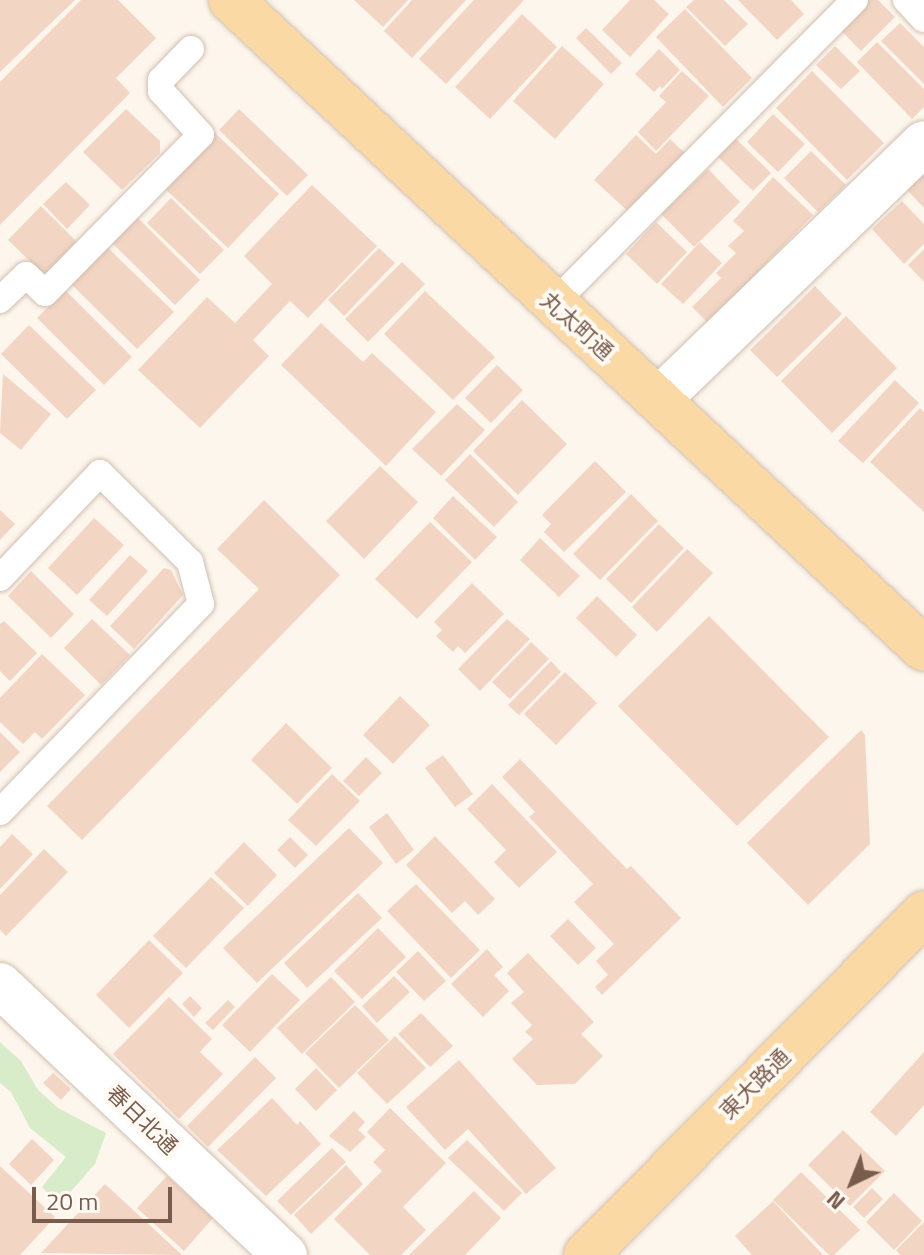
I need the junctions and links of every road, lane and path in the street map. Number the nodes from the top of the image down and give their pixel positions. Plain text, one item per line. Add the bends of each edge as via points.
1 (231, 0) edge
2 (855, 0) edge
3 (906, 0) edge
4 (924, 19) edge
5 (191, 49) dead end
6 (924, 143) edge
7 (0, 300) edge
8 (552, 305) junction
9 (659, 399) junction
10 (0, 578) edge
11 (924, 649) edge
12 (0, 812) edge
13 (924, 913) edge
14 (0, 985) edge
15 (285, 1255) edge
16 (586, 1255) edge

1 - 8 main road, 丸太町通
2 - 8 lane
3 - 4 lane
5 - 7 lane via 161,80 161,91 201,135 45,293 26,275
6 - 9 street
8 - 9 main road, 丸太町通
9 - 11 main road, 丸太町通
10 - 12 lane via 100,473 190,562 201,604
13 - 16 main road, 東大路通
14 - 15 street, 春日北通

